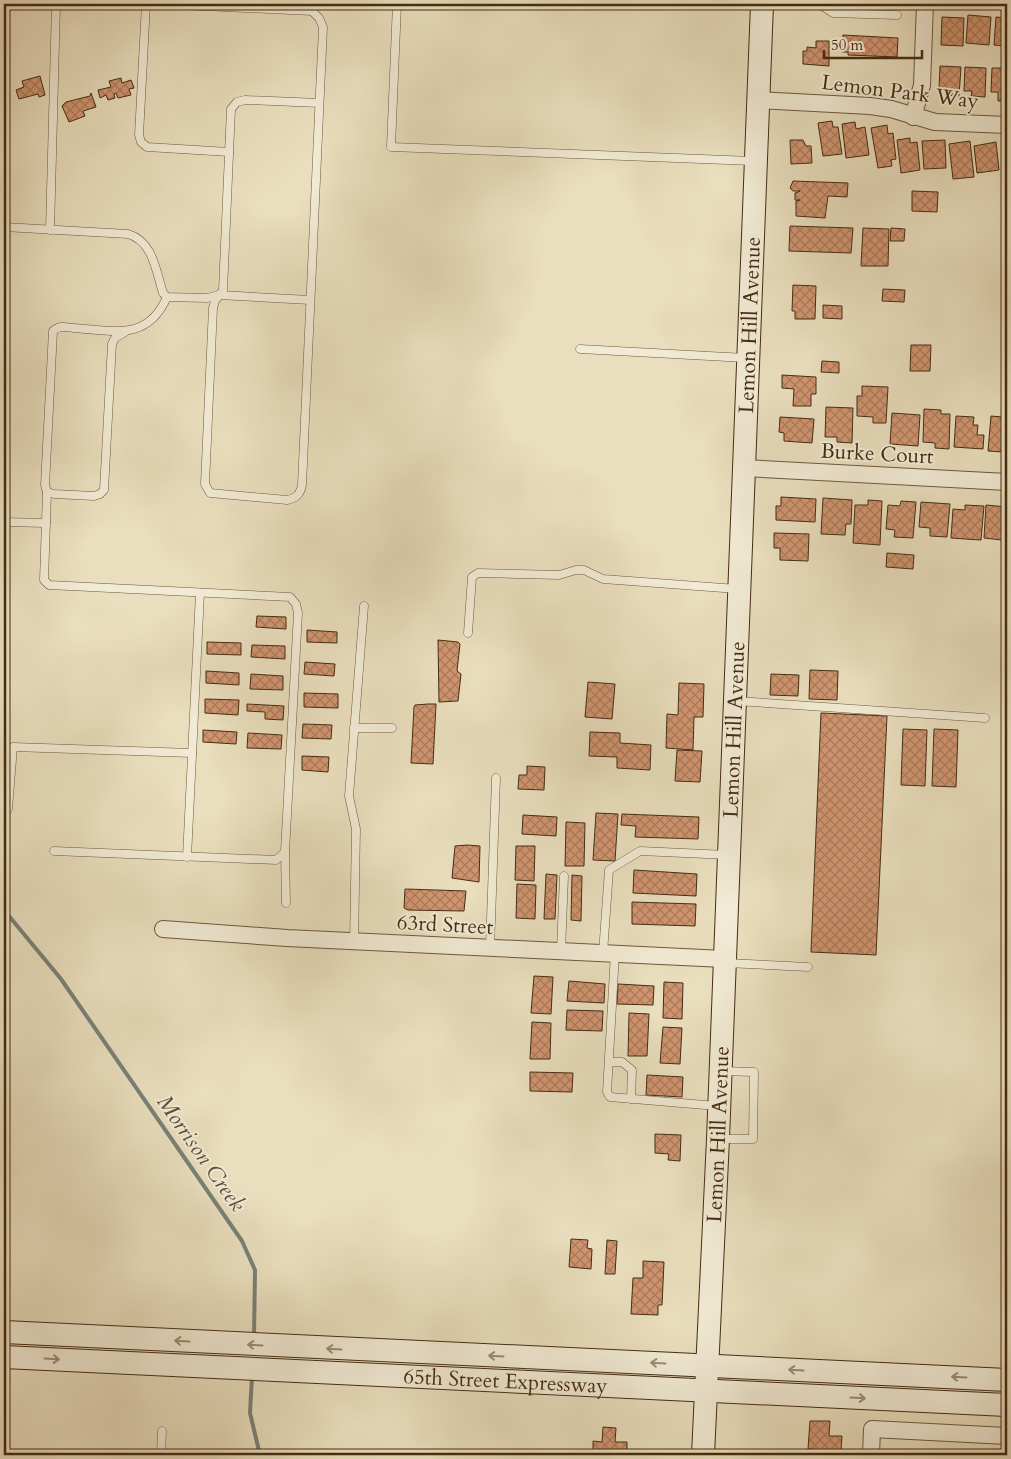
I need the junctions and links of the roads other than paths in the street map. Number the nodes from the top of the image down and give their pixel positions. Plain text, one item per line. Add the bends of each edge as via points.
1 (56, 4) edge
2 (146, 4) edge
3 (160, 4) edge
4 (397, 4) edge
5 (762, 4) edge
6 (819, 4) edge
7 (925, 4) edge
8 (897, 15) dead end
9 (758, 100) junction
10 (320, 103) junction
11 (913, 117) junction
12 (1007, 126) edge
13 (229, 152) junction
14 (756, 161) junction
15 (4, 227) edge
16 (50, 230) junction
17 (219, 296) junction
18 (167, 297) junction
19 (310, 300) junction
20 (125, 332) junction
21 (580, 349) dead end
22 (748, 358) junction
23 (744, 468) junction
24 (1007, 482) edge
25 (47, 492) junction
26 (4, 522) edge
27 (46, 523) junction
28 (739, 589) junction
29 (200, 593) junction
30 (364, 606) dead end
31 (468, 633) dead end
32 (735, 701) junction
33 (985, 718) dead end
34 (354, 728) junction
35 (392, 728) dead end
36 (192, 753) junction
37 (496, 778) dead end
38 (8, 809) dead end
39 (54, 851) dead end
40 (285, 852) junction
41 (728, 855) junction
42 (187, 857) junction
43 (564, 876) dead end
44 (286, 903) dead end
45 (163, 929) dead end
46 (354, 942) junction
47 (490, 948) junction
48 (561, 951) junction
49 (609, 953) junction
50 (724, 961) junction
51 (808, 967) dead end
52 (609, 1062) junction
53 (720, 1071) junction
54 (631, 1099) junction
55 (719, 1106) junction
56 (718, 1138) junction
57 (4, 1332) edge
58 (4, 1357) edge
59 (707, 1365) junction
60 (1007, 1380) edge
61 (705, 1390) junction
62 (1007, 1406) edge
63 (162, 1431) dead end
64 (1007, 1436) edge
65 (160, 1455) edge
66 (702, 1455) edge
67 (871, 1455) edge

1 - 16 lane
2 - 13 lane via 141,142 147,146
3 - 10 lane via 312,11 323,27
4 - 14 lane via 391,147
5 - 9 main road, Lemon Hill Avenue
6 - 8 lane via 832,13
7 - 11 street via 922,85
9 - 11 street, Lemon Park Way via 870,106
9 - 14 main road, Lemon Hill Avenue
10 - 13 lane via 236,102 231,109
10 - 19 lane
11 - 12 street, Lemon Park Way via 935,122
13 - 17 lane via 223,290
14 - 22 main road, Lemon Hill Avenue
15 - 16 lane
16 - 18 lane via 138,237 146,244
17 - 18 lane
17 - 19 lane
17 - 19 lane via 213,308 206,489 215,495 287,500 300,493 302,485
18 - 20 lane via 153,318
20 - 25 lane via 112,344 104,490 94,496
20 - 25 lane via 62,326 53,331
21 - 22 lane
22 - 23 main road, Lemon Hill Avenue
23 - 24 street, Burke Court
23 - 28 main road, Lemon Hill Avenue
25 - 27 lane
26 - 27 lane
27 - 29 lane via 44,580 49,585
28 - 31 lane via 602,579 584,570 559,576 478,573 472,577
28 - 32 main road, Lemon Hill Avenue
29 - 36 lane
29 - 40 lane via 290,597 296,604
30 - 34 lane
32 - 33 lane
32 - 41 main road, Lemon Hill Avenue
34 - 35 lane
34 - 46 lane via 349,796 356,829
36 - 38 lane via 13,747
36 - 42 lane
37 - 47 lane
39 - 42 lane
40 - 42 lane via 276,860
40 - 44 lane
41 - 49 lane via 640,851 609,870
41 - 50 main road, Lemon Hill Avenue
43 - 48 lane
45 - 46 street, 63rd Street
46 - 47 street, 63rd Street
47 - 48 street, 63rd Street
48 - 49 street, 63rd Street
49 - 50 street, 63rd Street
49 - 52 lane
50 - 51 lane
50 - 53 main road, Lemon Hill Avenue
52 - 54 lane via 622,1062 632,1070
52 - 54 lane via 607,1092 610,1097
53 - 55 main road, Lemon Hill Avenue
53 - 56 lane via 754,1072 753,1139
54 - 55 lane
55 - 56 main road, Lemon Hill Avenue
56 - 59 main road, Lemon Hill Avenue
59 -> 57 main road, 65th Street Expressway
58 -> 61 main road, 65th Street Expressway
60 -> 59 main road, 65th Street Expressway
59 - 61 main road, Lemon Hill Avenue
61 -> 62 main road, 65th Street Expressway
61 - 66 main road, Lemon Hill Avenue
63 - 65 lane
64 - 67 street via 872,1429

